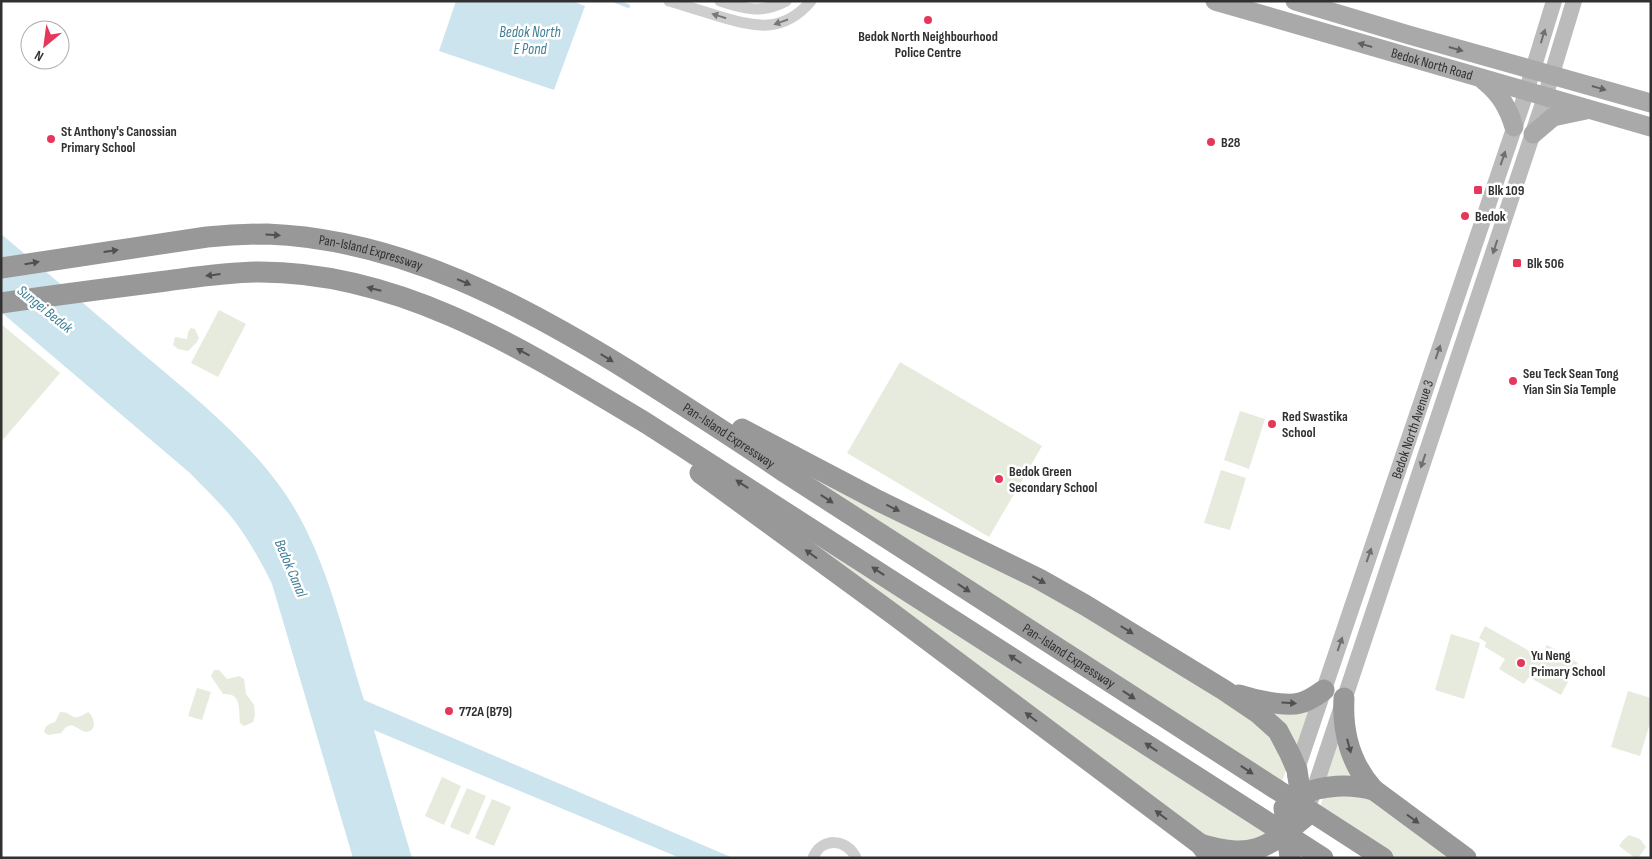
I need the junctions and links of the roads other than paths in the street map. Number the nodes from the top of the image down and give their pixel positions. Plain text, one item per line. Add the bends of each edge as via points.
1 (670, 1) edge
2 (720, 1) edge
3 (786, 1) edge
4 (811, 1) edge
5 (1214, 1) edge
6 (1295, 1) edge
7 (1554, 1) edge
8 (1574, 1) edge
9 (1532, 70) junction
10 (1552, 75) junction
11 (1479, 78) junction
12 (1526, 92) junction
13 (1545, 98) junction
14 (1651, 103) edge
15 (1587, 109) junction
16 (1514, 127) junction
17 (1651, 127) edge
18 (1533, 134) junction
19 (1, 268) edge
20 (1, 303) edge
21 (566, 375) junction
22 (708, 420) junction
23 (1224, 690) junction
24 (1324, 690) junction
25 (1344, 698) junction
26 (1297, 770) junction
27 (1374, 790) junction
28 (1307, 793) junction
29 (1284, 808) junction
30 (1304, 818) junction
31 (1276, 844) edge
32 (1205, 851) edge
33 (813, 858) edge
34 (856, 858) edge
35 (1290, 858) edge
36 (1323, 858) edge
37 (1383, 858) edge
38 (1466, 858) edge

4 -> 1 street via 789,19 762,26 745,24
2 - 3 street via 758,10
11 -> 5 main road, Bedok North Road
6 -> 9 main road, Bedok North Road
9 -> 7 main road, Bedok North Avenue 3
8 - 10 main road, Bedok North Avenue 3
9 - 10 main road, Bedok North Road
9 - 12 main road, Bedok North Avenue 3
10 - 13 main road, Bedok North Avenue 3
10 -> 14 main road, Bedok North Road
11 - 12 main road, Bedok North Road
11 - 16 main road via 1496,90 1509,111
12 - 13 main road, Bedok North Road
12 - 16 main road, Bedok North Avenue 3
13 - 15 main road, Bedok North Road
13 - 18 main road, Bedok North Avenue 3
15 - 17 main road, Bedok North Road
15 - 18 main road via 1553,117
24 -> 16 main road, Bedok North Avenue 3
18 -> 25 main road, Bedok North Avenue 3
19 -> 22 highway, Pan-Island Expressway via 240,234 302,237 339,243 418,264 522,309
21 -> 20 highway via 442,312 375,289 327,278 234,273
32 -> 21 highway via 885,608
36 -> 21 highway via 718,468
22 -> 23 highway via 735,425 879,501 1038,579 1085,604
22 -> 37 highway, Pan-Island Expressway
23 -> 24 highway via 1260,701 1294,704 1307,701
23 - 26 highway via 1275,728
24 - 26 main road, Bedok North Avenue 3
25 -> 27 highway via 1344,724 1353,759
25 - 28 main road, Bedok North Avenue 3
26 - 28 highway
26 - 29 main road, Bedok North Avenue 3
27 - 28 highway via 1340,786
27 -> 38 highway
28 - 29 highway
28 - 30 highway
29 - 31 highway
30 - 31 highway
30 - 35 main road
31 - 32 highway via 1244,855
31 - 35 highway
33 - 34 street via 821,847 835,842 847,846

